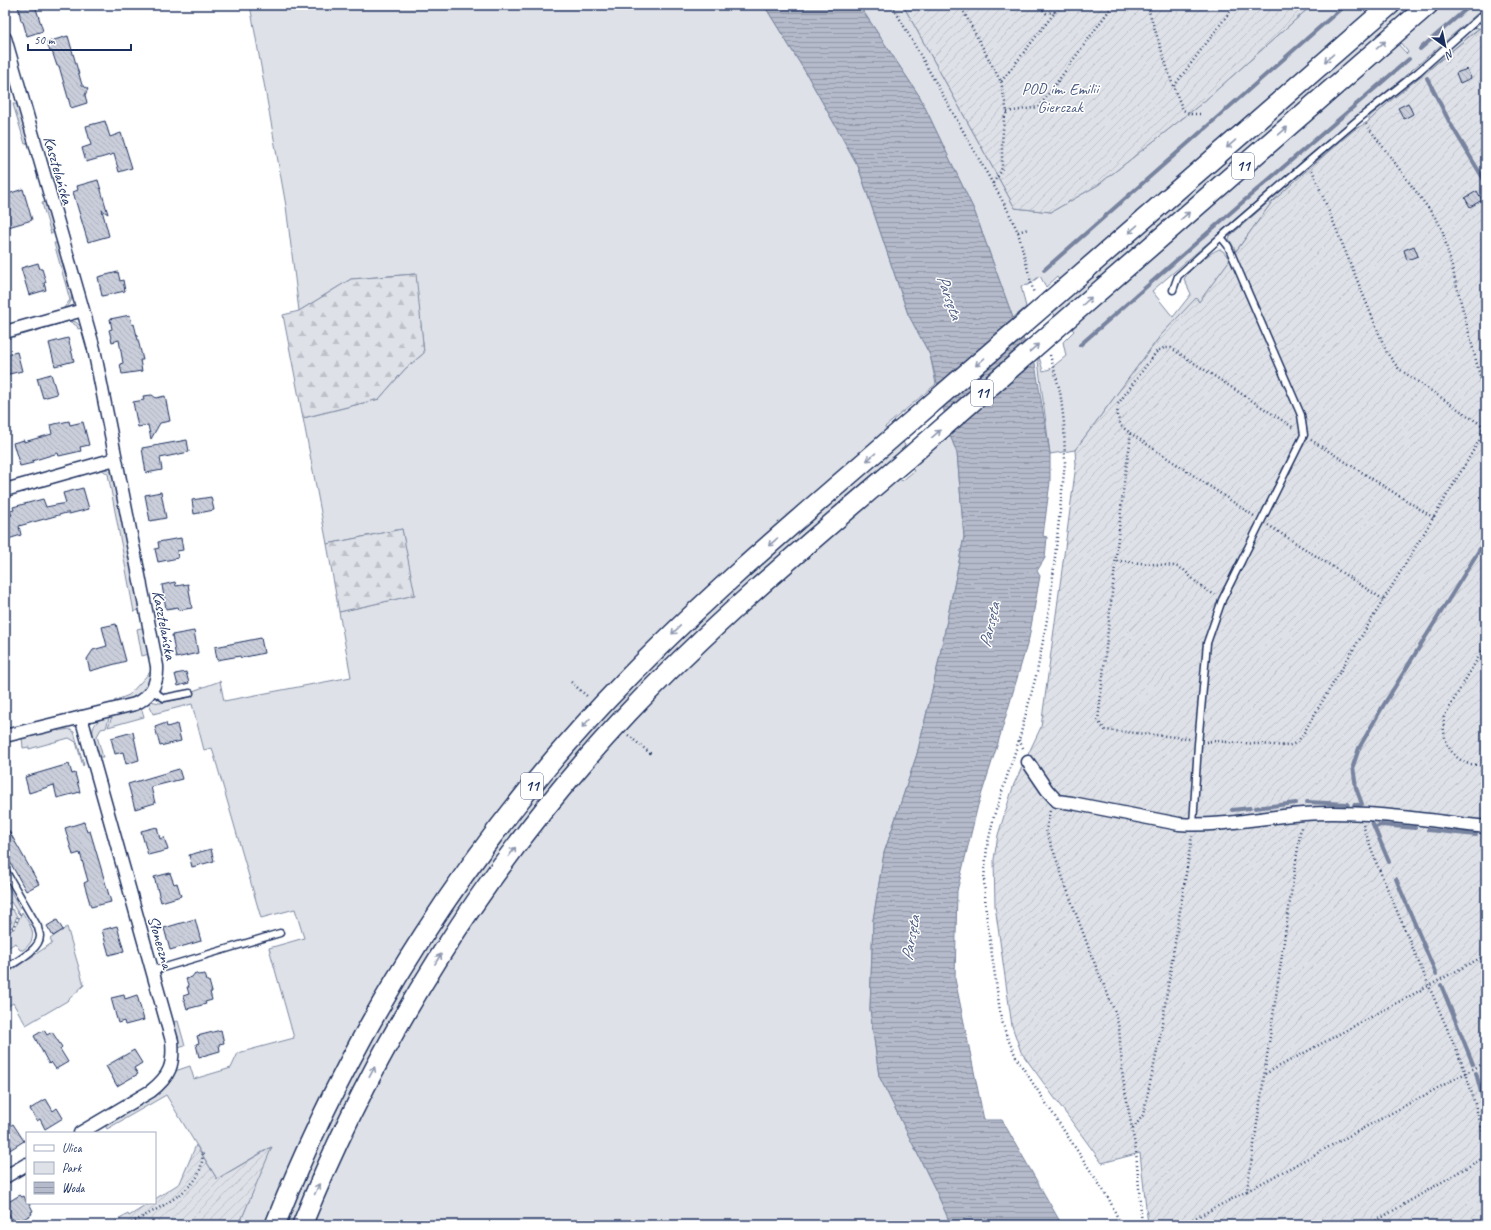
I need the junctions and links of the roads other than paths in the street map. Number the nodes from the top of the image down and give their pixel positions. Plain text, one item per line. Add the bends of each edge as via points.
1 (1390, 5) edge
2 (1428, 5) edge
3 (1486, 12) edge
4 (5, 38) edge
5 (1221, 237) junction
6 (1173, 290) dead end
7 (82, 310) junction
8 (5, 332) edge
9 (115, 459) junction
10 (5, 490) edge
11 (152, 691) junction
12 (190, 693) dead end
13 (81, 717) junction
14 (5, 736) edge
15 (1028, 762) dead end
16 (1193, 825) junction
17 (1486, 826) edge
18 (5, 870) edge
19 (280, 933) dead end
20 (5, 969) edge
21 (152, 971) junction
22 (82, 1132) edge
23 (26, 1165) edge
24 (5, 1177) edge
25 (275, 1225) edge
26 (302, 1225) edge

1 -> 25 main road, 11, bridge via 743,568 665,641 599,708 508,816 436,917 387,996 324,1112
26 -> 2 main road, 11, bridge via 335,1146 361,1094 441,954 537,819 618,725 682,659 744,601
3 - 5 lane
4 - 7 street, Kasztelańska
5 - 6 lane via 1178,276
5 - 16 lane via 1228,246 1301,415 1304,435 1222,600 1207,643
7 - 8 street
7 - 9 street, Kasztelańska via 94,349
9 - 10 street
9 - 11 street, Kasztelańska via 157,666 157,680
11 - 12 lane via 164,698
11 - 13 street via 135,704
13 - 14 street
13 - 21 street, Słoneczna
15 - 16 street via 1056,801
16 - 17 street via 1255,821 1303,814 1359,813
18 - 20 lane via 38,927 40,936 32,951
19 - 21 lane
21 - 22 street, Słoneczna via 172,1041 172,1063 168,1074 151,1091
23 - 24 street

